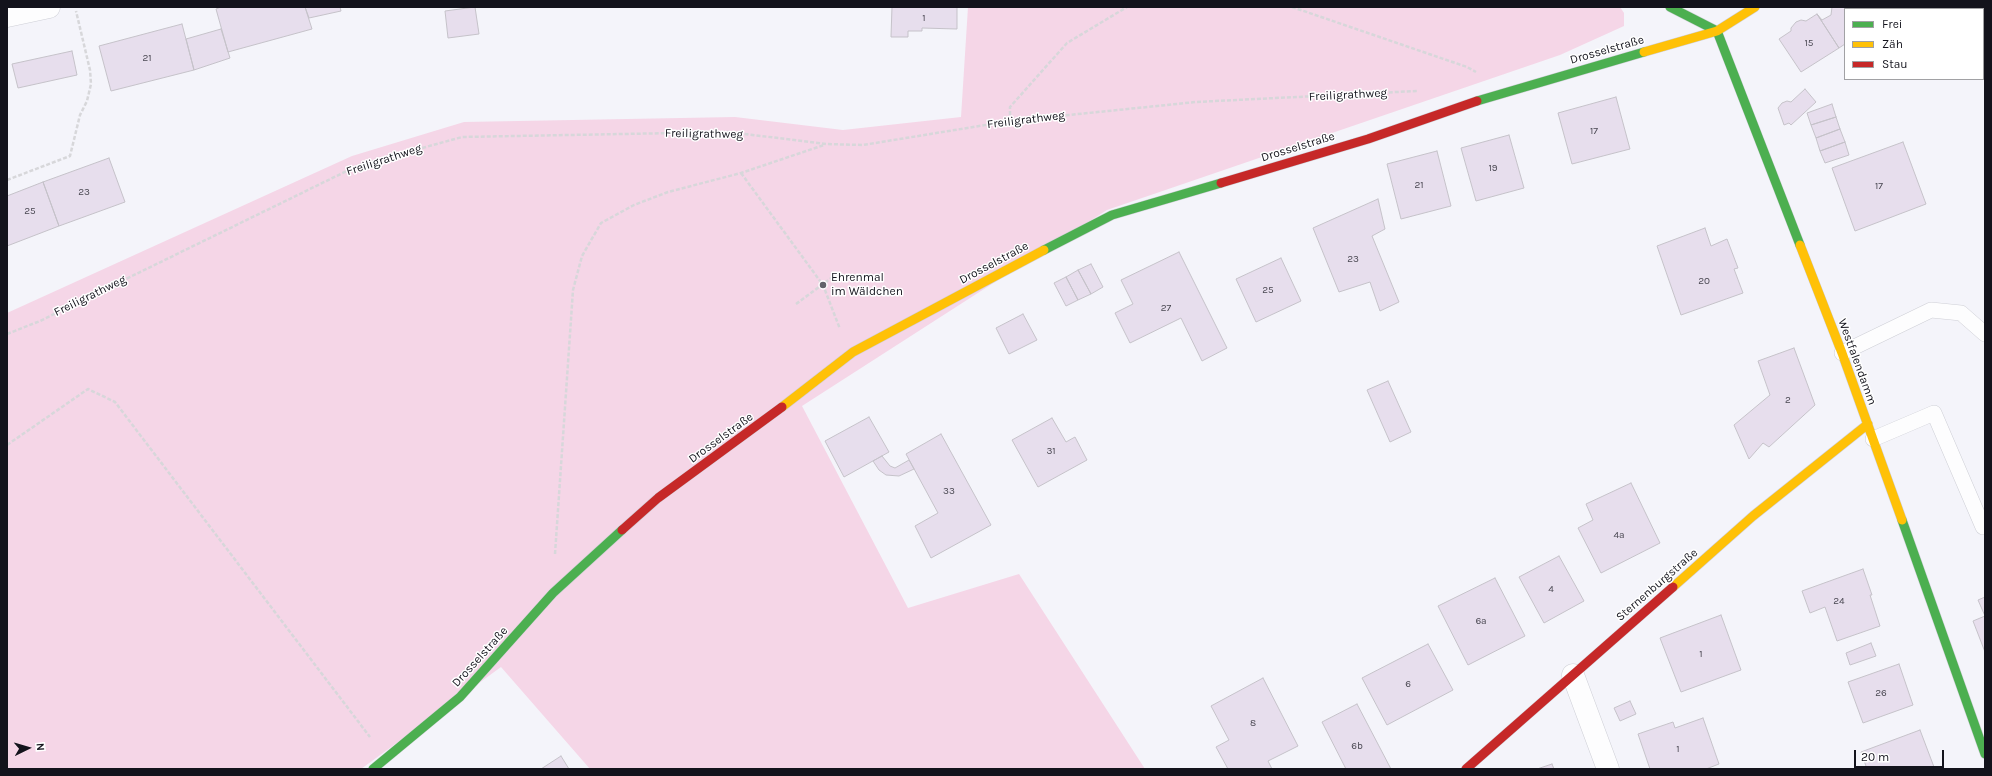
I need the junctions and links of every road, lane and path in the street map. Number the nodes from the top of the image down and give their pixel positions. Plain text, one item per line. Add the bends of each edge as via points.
1 (48, 7) edge
2 (75, 7) edge
3 (1127, 7) edge
4 (1292, 7) edge
5 (1670, 7) edge
6 (1755, 7) edge
7 (7, 16) edge
8 (1717, 31) junction
9 (1420, 91) dead end
10 (1509, 91) junction
11 (1010, 121) junction
12 (826, 144) junction
13 (741, 173) junction
14 (7, 180) edge
15 (838, 273) dead end
16 (823, 285) junction
17 (796, 304) dead end
18 (838, 327) dead end
19 (7, 334) edge
20 (1985, 334) edge
21 (1842, 353) junction
22 (1868, 424) junction
23 (1873, 439) junction
24 (7, 445) edge
25 (1983, 527) dead end
26 (553, 593) junction
27 (1573, 675) junction
28 (1985, 754) edge
29 (388, 757) junction
30 (373, 769) edge
31 (1466, 769) edge
32 (1608, 769) edge

1 - 7 street
2 - 14 path via 91,84 70,156
3 - 11 path via 1067,43 1010,107
4 - 10 path via 1467,67
5 - 8 street
6 - 8 street, Drosselstraße
8 - 10 street, Drosselstraße
8 - 21 street, Westfalendamm
9 - 11 path, Freiligrathweg via 1196,102
10 - 26 street, Drosselstraße via 1368,139 1112,215 982,282 853,352 767,419 658,498
11 - 12 path, Freiligrathweg via 864,145
12 - 13 path
12 - 19 path, Freiligrathweg via 729,132 462,137 357,166 40,321
13 - 16 path
13 - 26 path via 668,192 634,205 601,223 582,256 573,290
15 - 16 path
16 - 17 path
16 - 18 path
20 - 21 lane via 1961,313 1931,310
21 - 22 street, Westfalendamm
22 - 23 street, Westfalendamm
22 - 27 street, Sternenburgstraße via 1752,516
23 - 25 lane via 1934,413
23 - 28 street, Westfalendamm
24 - 29 path via 88,389 115,402 361,727
26 - 29 street, Drosselstraße via 460,697
27 - 31 street, Sternenburgstraße
27 - 32 street
29 - 30 street, Drosselstraße

